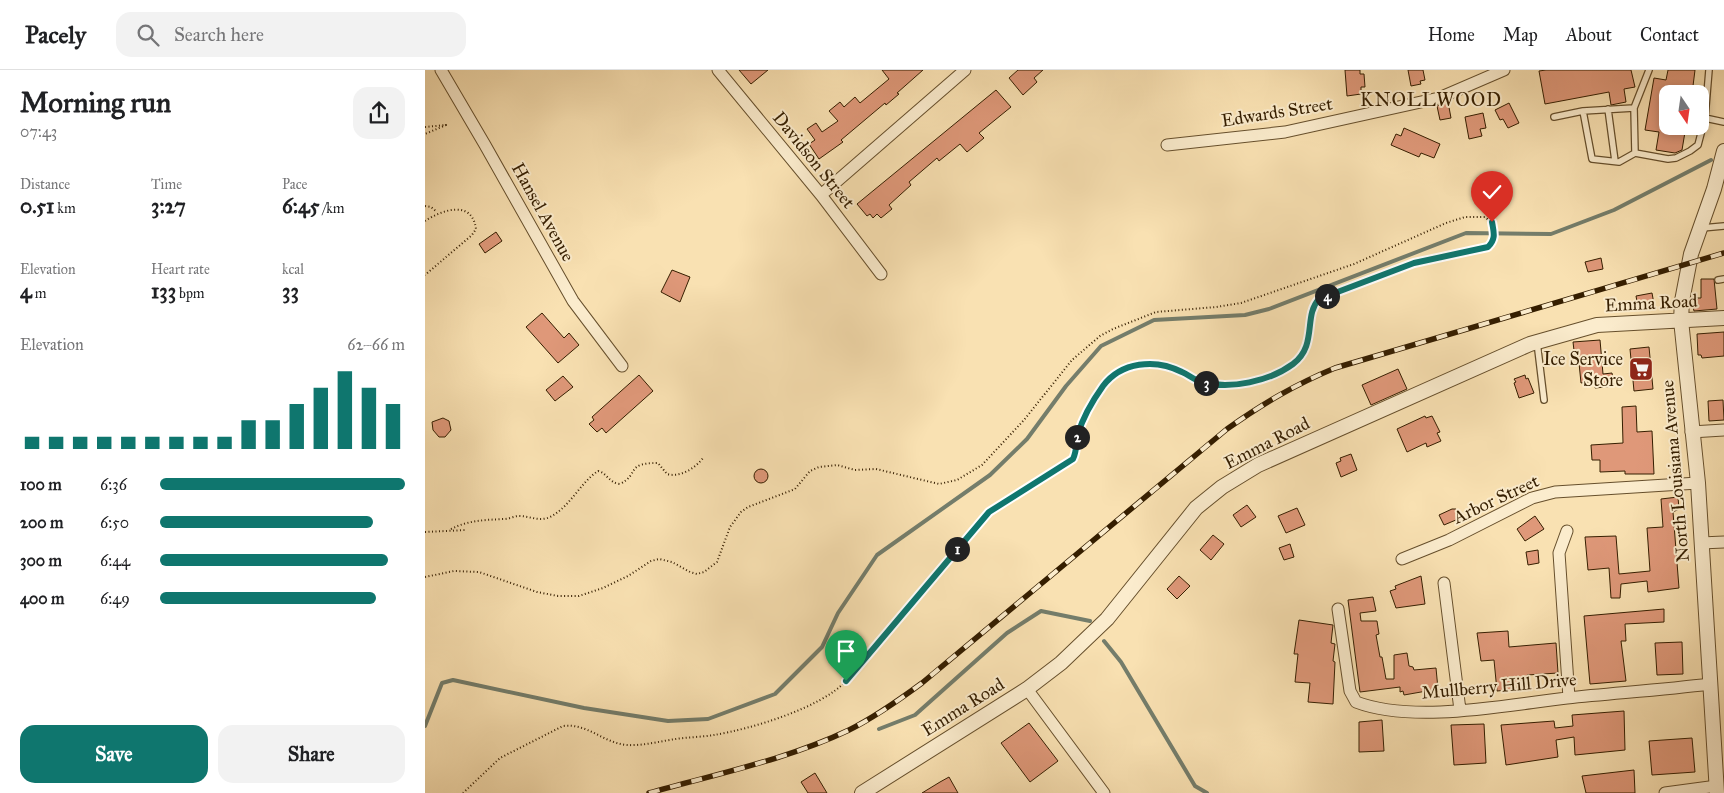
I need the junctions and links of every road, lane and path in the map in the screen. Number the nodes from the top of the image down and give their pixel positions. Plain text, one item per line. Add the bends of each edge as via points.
1 (441, 70) edge
2 (718, 70) edge
3 (965, 70) edge
4 (1504, 70) edge
5 (1649, 70) edge
6 (1709, 70) edge
7 (1708, 85) edge
8 (1633, 108) junction
9 (1608, 109) junction
10 (1583, 111) junction
11 (1554, 117) dead end
12 (1709, 119) edge
13 (1724, 122) edge
14 (425, 127) edge
15 (425, 134) edge
16 (1701, 135) edge
17 (1167, 145) dead end
18 (1724, 151) edge
19 (1635, 152) junction
20 (1615, 162) junction
21 (1722, 171) edge
22 (821, 195) junction
23 (425, 206) edge
24 (438, 213) junction
25 (425, 221) edge
26 (1724, 226) edge
27 (1702, 228) junction
28 (881, 274) dead end
29 (425, 275) edge
30 (1724, 318) edge
31 (1681, 320) junction
32 (1537, 341) junction
33 (622, 366) dead end
34 (1544, 400) dead end
35 (1724, 430) edge
36 (1691, 432) junction
37 (703, 458) dead end
38 (1698, 483) junction
39 (451, 529) junction
40 (466, 530) dead end
41 (1567, 531) dead end
42 (425, 532) edge
43 (1724, 542) edge
44 (1701, 543) junction
45 (1402, 558) dead end
46 (425, 577) edge
47 (1444, 583) dead end
48 (1338, 609) dead end
49 (1710, 684) junction
50 (1027, 689) junction
51 (1569, 698) junction
52 (1460, 710) junction
53 (1717, 789) edge
54 (463, 793) edge
55 (862, 793) edge
56 (1104, 793) edge
57 (1665, 793) edge

1 - 33 street, Hansel Avenue via 573,301
2 - 22 street, Davidson Street
3 - 22 street
4 - 17 street, Edwards Street via 1439,98 1285,132
5 - 8 lane
6 - 7 lane
8 - 9 lane
8 - 19 lane
9 - 10 lane
9 - 20 lane
10 - 11 lane
10 - 20 lane via 1592,159
12 - 13 lane
14 - 15 path via 446,125
16 - 19 lane via 1698,145 1668,159
18 - 21 street, North Louisiana Avenue
19 - 20 lane
21 - 27 street, North Louisiana Avenue
22 - 28 street, Davidson Street
23 - 24 path
24 - 25 path
24 - 29 path via 447,210 464,212 473,220 475,232
26 - 27 lane
27 - 31 street, North Louisiana Avenue via 1689,262
30 - 31 street, Emma Road
31 - 32 street, Emma Road via 1597,325
31 - 36 street, North Louisiana Avenue
32 - 34 lane
32 - 50 street, Emma Road via 1258,465 1222,486 1196,508 1107,618 1061,663
35 - 36 street
36 - 38 street, North Louisiana Avenue
37 - 39 path via 694,468 674,475 667,474 658,463 638,465 620,484 598,471 550,517 540,520 521,516 487,518
38 - 44 street, North Louisiana Avenue
38 - 45 street, Arbor Street via 1555,492 1532,498 1449,540
39 - 40 path
39 - 42 path
41 - 51 street via 1559,553
43 - 44 street
44 - 49 street, North Louisiana Avenue
46 - 54 path via 454,571 479,572 537,592 579,596 603,588 659,559 690,572 704,572 717,562 731,527 741,512 795,489 810,471 819,467 837,465 855,470 876,469 939,484 971,473 983,465 1024,420 1079,354 1100,336 1131,320 1156,312 1241,303 1355,264 1465,217 1485,217 1492,222 1495,237 1488,247 1414,263 1319,299 1312,310 1311,333 1302,354 1277,373 1239,384 1203,383 1168,367 1150,364 1133,365 1116,373 1102,387 1085,416 1073,459 989,512 846,681 821,700 736,730 648,743 628,745 612,742 574,725 563,726 500,758
47 - 52 street
48 - 52 street, Mullberry Hill Drive via 1350,691 1357,702 1374,709
49 - 51 street, Mullberry Hill Drive
49 - 53 street, North Louisiana Avenue
50 - 55 street, Emma Road
50 - 56 street
51 - 52 street, Mullberry Hill Drive
53 - 57 street

